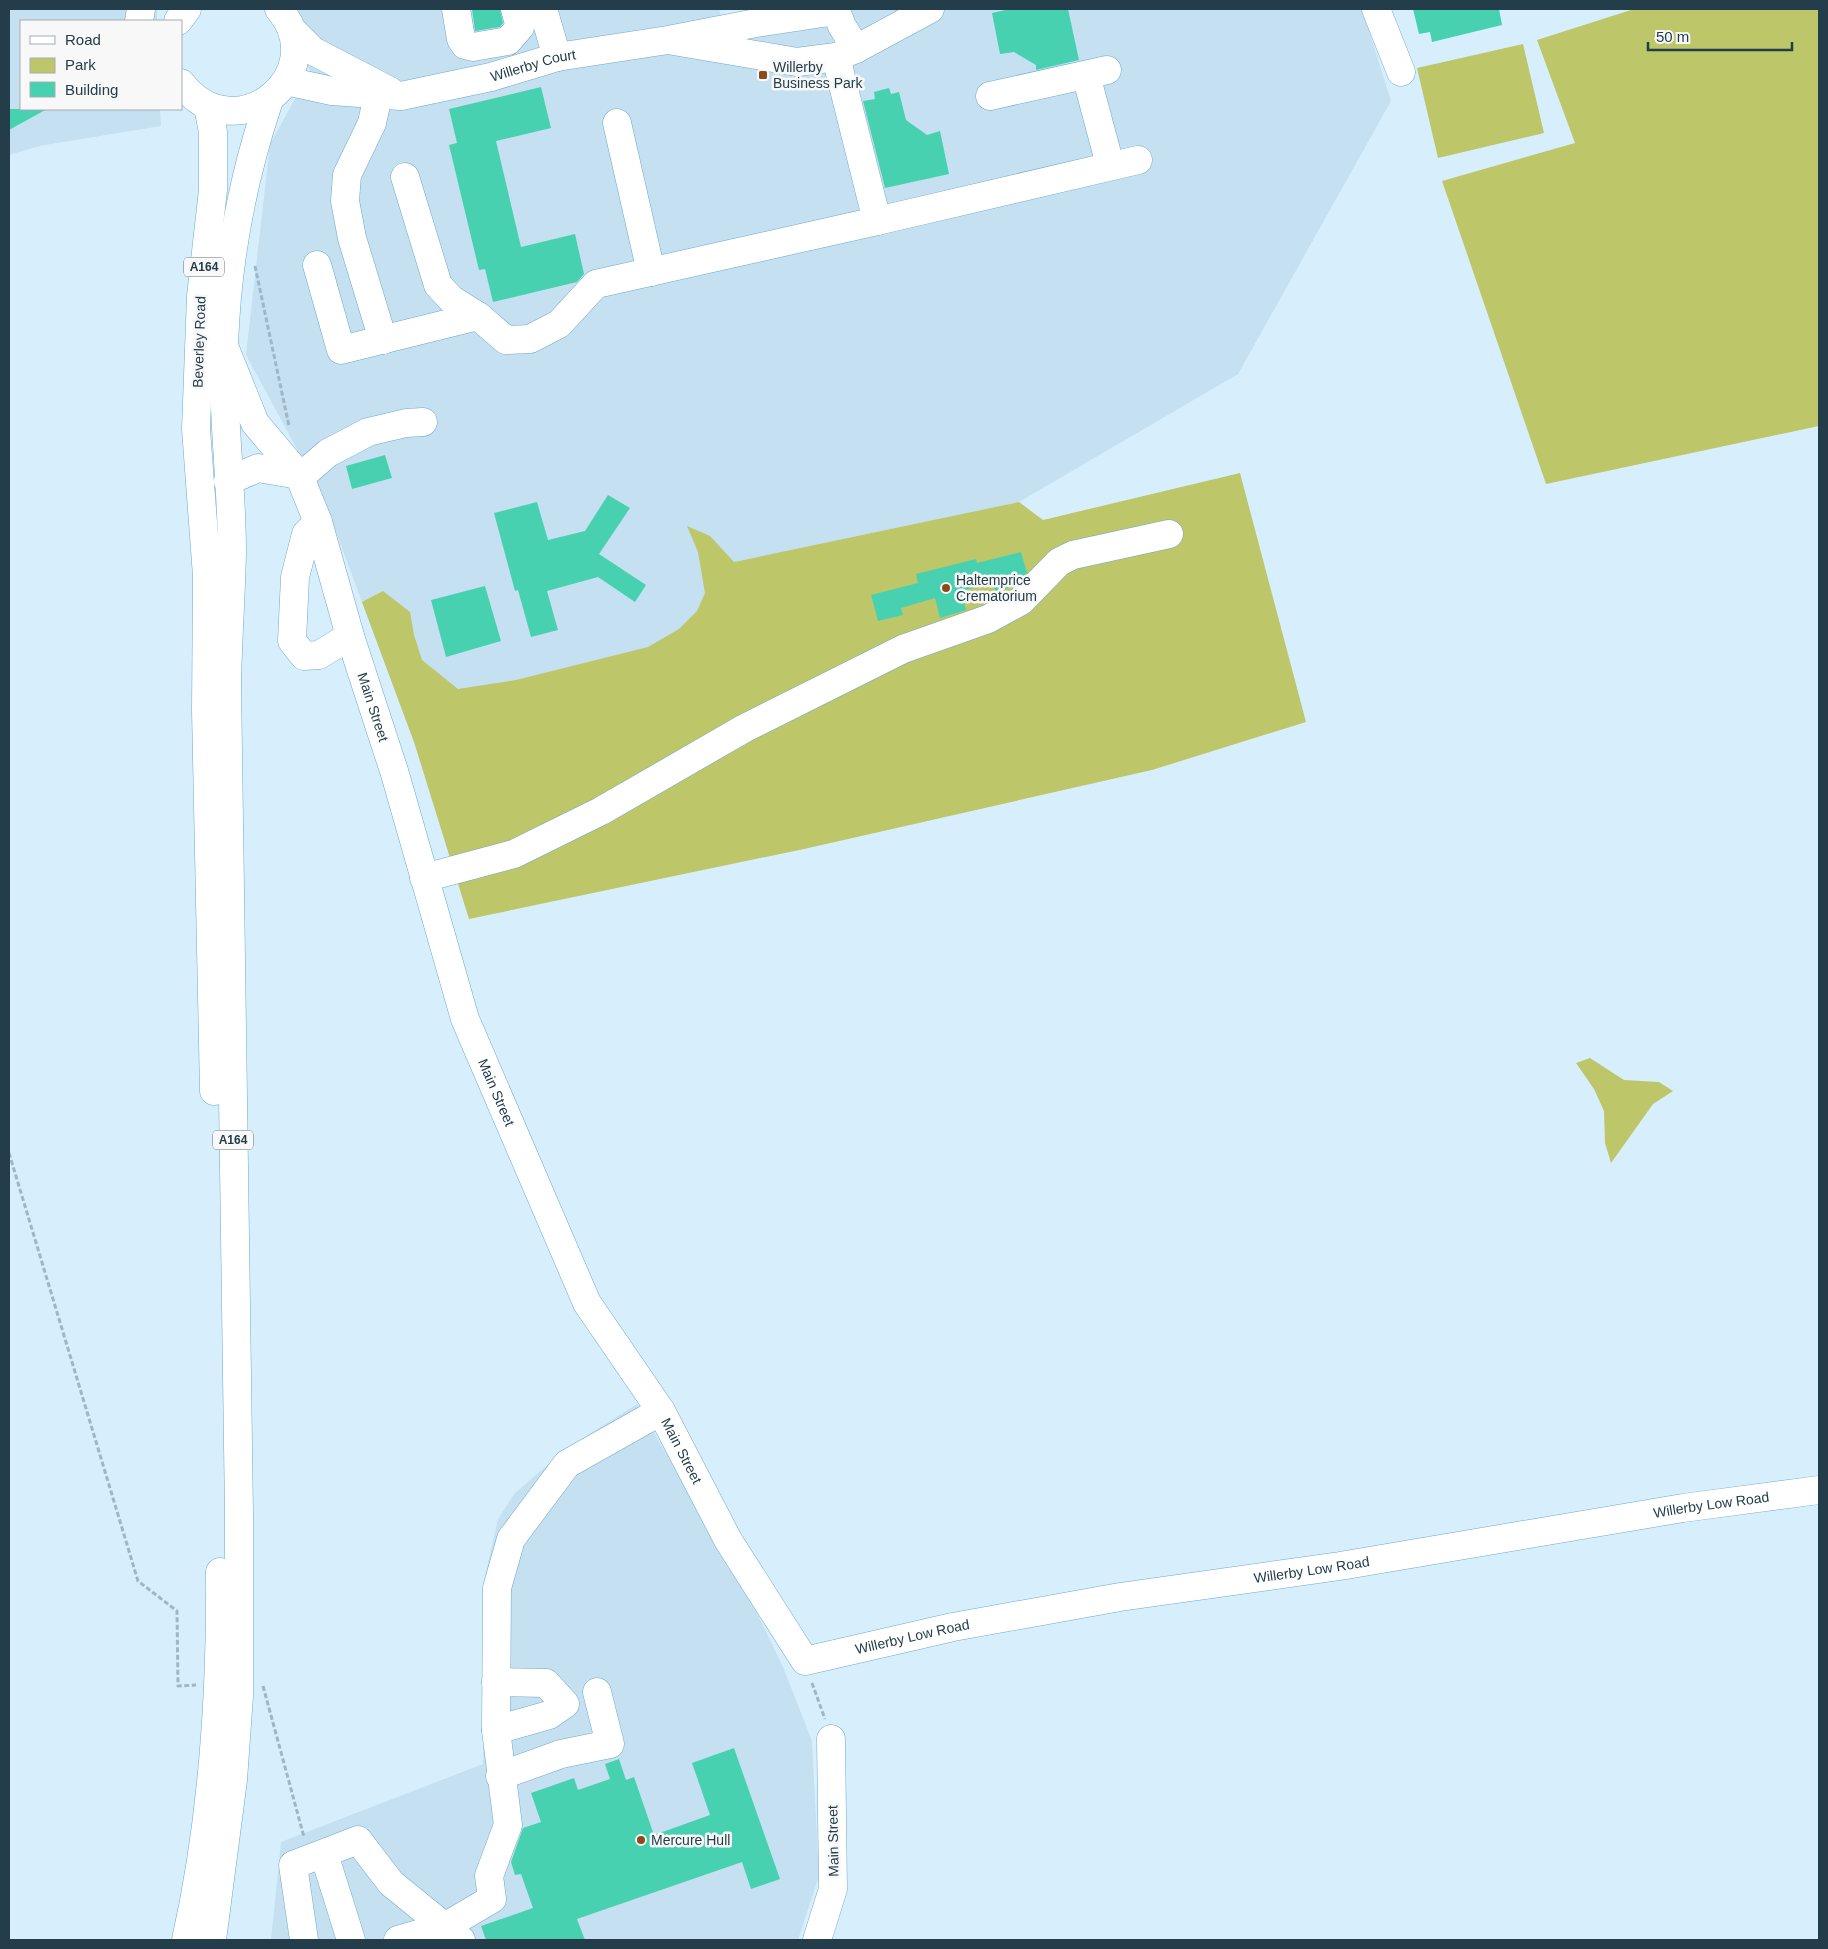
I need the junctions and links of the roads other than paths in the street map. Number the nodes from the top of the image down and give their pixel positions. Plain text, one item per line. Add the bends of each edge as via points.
1 (456, 9) edge
2 (515, 9) edge
3 (544, 9) edge
4 (930, 9) edge
5 (1376, 9) edge
6 (840, 10) edge
7 (738, 17) edge
8 (286, 19) edge
9 (668, 40) junction
10 (846, 53) junction
11 (556, 57) junction
12 (1401, 72) dead end
13 (182, 84) edge
14 (278, 91) junction
15 (389, 96) junction
16 (990, 96) dead end
17 (208, 106) junction
18 (617, 123) dead end
19 (1138, 160) dead end
20 (1110, 165) junction
21 (405, 178) dead end
22 (877, 221) junction
23 (317, 265) dead end
24 (650, 272) junction
25 (478, 316) junction
26 (383, 340) junction
27 (224, 346) junction
28 (423, 422) dead end
29 (299, 475) junction
30 (228, 481) junction
31 (318, 522) junction
32 (1169, 534) dead end
33 (350, 636) junction
34 (424, 878) junction
35 (661, 1411) junction
36 (1819, 1490) edge
37 (805, 1661) joint
38 (496, 1682) junction
39 (597, 1692) dead end
40 (549, 1715) junction
41 (496, 1730) junction
42 (831, 1739) road end
43 (561, 1754) junction
44 (500, 1776) junction
45 (317, 1856) junction
46 (454, 1933) edge
47 (213, 1936) edge
48 (186, 1940) edge
49 (304, 1940) edge
50 (352, 1940) edge
51 (398, 1940) edge
52 (816, 1940) edge

1 - 2 main road via 461,39 473,48 508,41 520,27
3 - 11 main road
4 - 10 main road
5 - 12 main road
6 - 7 main road, Willerby Court
6 - 10 main road, Willerby Court
7 - 9 main road, Willerby Court
8 - 14 main road, A164 via 295,48 293,65
8 - 15 main road via 313,51
9 - 10 main road, Willerby Court via 797,62
9 - 11 main road, Willerby Court
10 - 22 main road
11 - 15 main road, Willerby Court via 491,77
13 - 17 main road via 190,95
14 - 15 main road, Willerby Court
14 - 17 main road via 249,109 228,111
14 - 27 main road, Beverley Road / A164 via 253,146 239,210 229,263
15 - 26 main road via 346,175 345,202 352,238
16 - 20 main road via 1097,72
17 - 48 main road, Beverley Road / A164 via 213,132 213,190 201,296 196,429 208,576 206,739 219,1356 220,1587 218,1684 209,1802
18 - 24 main road
19 - 20 main road
20 - 22 main road
21 - 25 main road via 438,285 451,300
22 - 24 main road
23 - 26 main road via 341,350
24 - 25 main road via 596,284 559,324 530,339 506,340
25 - 26 main road
27 - 29 main road, Main Street via 255,423
27 - 30 main road, A164
28 - 29 main road via 368,432 328,453
29 - 30 main road via 258,468
29 - 31 main road, Main Street
30 - 47 main road, A164 via 232,552 227,692 239,1696 233,1780
31 - 33 main road, Main Street
31 - 33 main road via 306,534 295,577 292,641 304,656 319,654
32 - 34 main road via 1073,555 1059,562 1021,600 988,619 903,649 745,728 601,811 514,854
33 - 34 main road, Main Street via 395,774
34 - 35 main road, Main Street via 465,1019 587,1303
35 - 37 main road, Main Street via 728,1540
35 - 38 main road via 567,1464 511,1539 497,1588
36 - 37 main road, Willerby Low Road via 1683,1508 1340,1566 1120,1597 953,1627
38 - 40 main road via 546,1683 565,1704
38 - 41 main road
39 - 43 main road via 610,1744
40 - 41 main road
40 - 43 main road
41 - 44 main road
42 - 52 main road, Main Street via 833,1889
43 - 44 main road
44 - 46 main road via 508,1825 489,1876 492,1899
45 - 46 main road via 358,1840 391,1883
45 - 49 main road via 293,1865
45 - 50 main road
46 - 51 main road

